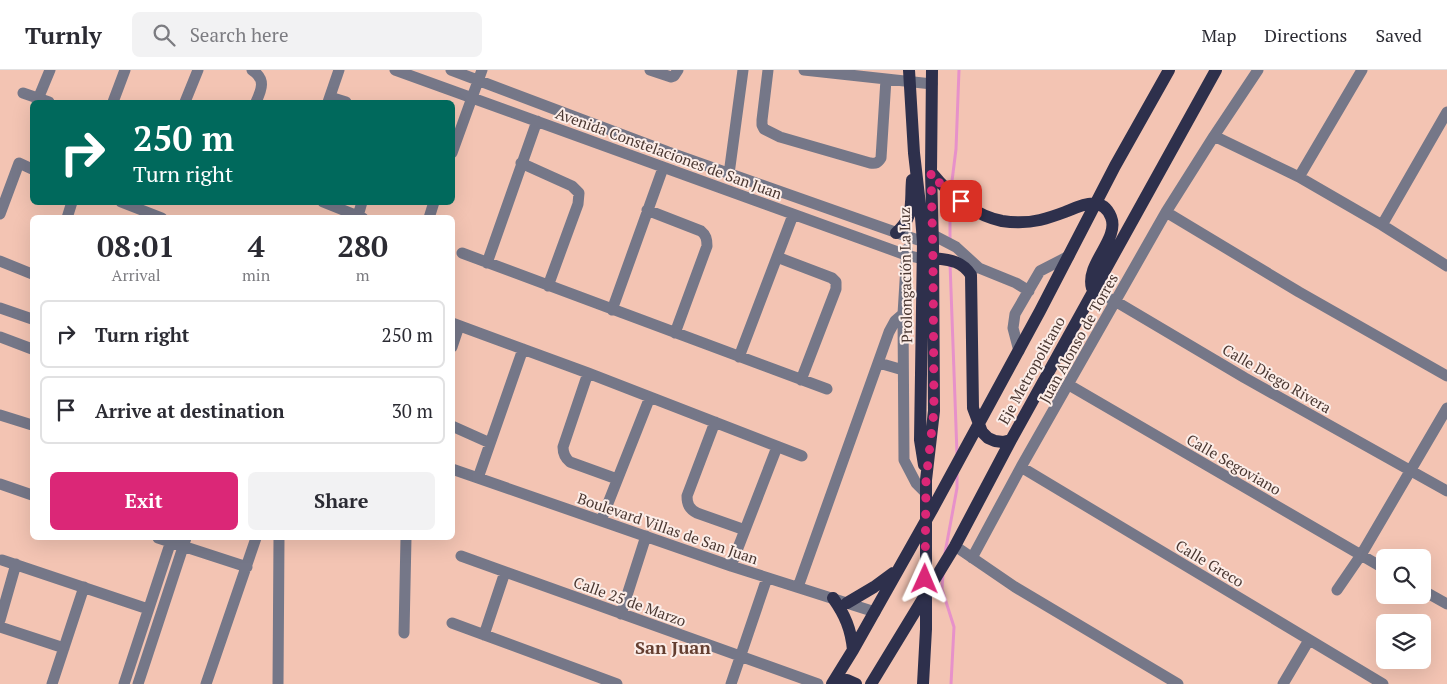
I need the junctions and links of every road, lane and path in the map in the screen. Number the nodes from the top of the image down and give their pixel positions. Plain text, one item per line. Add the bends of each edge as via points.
1 (50, 70) edge
2 (125, 70) edge
3 (198, 70) edge
4 (252, 70) edge
5 (339, 70) edge
6 (395, 70) edge
7 (451, 70) edge
8 (650, 70) edge
9 (678, 70) edge
10 (743, 70) edge
11 (768, 70) edge
12 (804, 70) edge
13 (932, 70) edge
14 (1169, 70) edge
15 (1216, 70) edge
16 (1258, 70) edge
17 (1362, 70) edge
18 (873, 74) edge
19 (480, 75) edge
20 (910, 76) edge
21 (886, 79) junction
22 (932, 84) junction
23 (23, 94) dead end
24 (473, 97) junction
25 (40, 100) edge
26 (43, 100) edge
27 (114, 100) edge
28 (186, 100) edge
29 (257, 100) edge
30 (329, 100) edge
31 (1447, 112) edge
32 (537, 120) junction
33 (1214, 136) junction
34 (455, 145) edge
35 (914, 153) junction
36 (521, 163) junction
37 (30, 168) edge
38 (663, 168) junction
39 (931, 172) junction
40 (728, 174) junction
41 (1299, 177) junction
42 (1096, 203) junction
43 (126, 205) edge
44 (331, 205) edge
45 (647, 210) junction
46 (1166, 212) junction
47 (138, 213) edge
48 (0, 214) edge
49 (793, 214) junction
50 (357, 215) edge
51 (1382, 225) junction
52 (896, 233) junction
53 (909, 237) junction
54 (932, 240) junction
55 (462, 253) dead end
56 (906, 255) junction
57 (1069, 256) junction
58 (777, 257) junction
59 (932, 259) junction
60 (0, 261) edge
61 (487, 262) junction
62 (968, 266) junction
63 (1447, 266) edge
64 (30, 273) edge
65 (548, 286) junction
66 (1029, 291) junction
67 (1093, 291) junction
68 (1115, 302) junction
69 (0, 308) edge
70 (612, 310) junction
71 (903, 314) junction
72 (30, 319) edge
73 (456, 325) edge
74 (675, 333) junction
75 (0, 338) edge
76 (30, 348) edge
77 (523, 349) junction
78 (1019, 351) junction
79 (739, 357) junction
80 (879, 363) junction
81 (903, 370) junction
82 (588, 373) junction
83 (1447, 376) edge
84 (801, 380) junction
85 (1069, 385) junction
86 (827, 389) dead end
87 (650, 397) junction
88 (1447, 408) edge
89 (0, 414) edge
90 (715, 422) junction
91 (30, 424) edge
92 (978, 425) junction
93 (455, 427) edge
94 (1011, 440) junction
95 (490, 443) junction
96 (777, 447) junction
97 (802, 456) dead end
98 (1021, 468) junction
99 (455, 470) edge
100 (1411, 470) junction
101 (478, 478) junction
102 (617, 479) junction
103 (0, 484) edge
104 (926, 486) junction
105 (1447, 491) edge
106 (30, 495) edge
107 (926, 520) junction
108 (601, 521) junction
109 (745, 530) junction
110 (646, 536) junction
111 (171, 540) edge
112 (255, 540) edge
113 (279, 540) edge
114 (406, 540) edge
115 (185, 542) edge
116 (955, 546) junction
117 (1360, 555) junction
118 (461, 556) dead end
119 (972, 558) junction
120 (2, 560) dead end
121 (16, 564) junction
122 (1376, 564) edge
123 (732, 566) junction
124 (247, 567) junction
125 (899, 568) junction
126 (505, 572) junction
127 (767, 578) junction
128 (84, 587) junction
129 (798, 588) junction
130 (1336, 590) dead end
131 (1431, 595) edge
132 (925, 597) junction
133 (833, 598) junction
134 (847, 603) junction
135 (1447, 604) edge
136 (148, 609) junction
137 (874, 612) junction
138 (621, 614) junction
139 (0, 620) edge
140 (452, 623) dead end
141 (0, 628) edge
142 (404, 633) dead end
143 (484, 635) junction
144 (1309, 640) junction
145 (64, 648) junction
146 (853, 650) junction
147 (741, 657) junction
148 (125, 681) edge
149 (833, 682) edge
150 (141, 683) edge
151 (52, 684) edge
152 (206, 684) edge
153 (278, 684) edge
154 (617, 684) edge
155 (731, 684) edge
156 (818, 684) edge
157 (856, 684) edge
158 (871, 684) edge
159 (924, 684) edge
160 (1178, 684) edge
161 (1282, 684) edge
162 (1383, 684) edge

1 - 26 street
2 - 27 street
3 - 28 street
4 - 29 street via 261,82
5 - 30 street
6 - 24 street, Avenida Constelaciones de San Juan
7 - 19 street, Avenida Constelaciones de San Juan
8 - 9 street via 671,76
10 - 40 street
11 - 21 street via 762,120 764,129 780,137 870,164 879,162 881,158
12 - 18 street
13 - 22 main road, Prolongación La Luz
14 - 42 main road, Eje Metropolitano
15 - 67 main road, Eje Metropolitano
16 - 33 street, Juan Alonso de Torres
17 - 41 street
18 - 21 street
19 - 24 street
19 - 40 street, Avenida Constelaciones de San Juan
20 - 21 street
20 - 22 street
20 - 35 main road, Prolongación La Luz
22 - 39 main road, Prolongación La Luz
23 - 25 street
24 - 32 street, Avenida Constelaciones de San Juan
24 - 34 street
31 - 51 street
32 - 36 street
32 - 38 street, Avenida Constelaciones de San Juan
33 - 41 street
33 - 46 street, Juan Alonso de Torres
35 - 52 main road via 910,211 906,223
35 - 54 main road, Prolongación La Luz
36 - 61 street
36 - 65 street via 572,186 579,193 578,204
37 - 48 street via 19,163
38 - 45 street
38 - 49 street, Avenida Constelaciones de San Juan
39 - 42 main road via 961,201 984,215 1000,220 1018,223 1037,220
39 - 54 main road, Prolongación La Luz
40 - 52 street, Avenida Constelaciones de San Juan
41 - 51 street
42 - 57 main road, Eje Metropolitano
42 - 67 main road via 1104,207 1113,224 1112,233 1095,265 1091,280
43 - 47 street
44 - 50 street
45 - 70 street
45 - 74 street via 702,230 706,236 707,246
46 - 68 street, Juan Alonso de Torres
46 - 83 street
49 - 56 street, Avenida Constelaciones de San Juan
49 - 58 street
51 - 63 street
52 - 53 street, Avenida Constelaciones de San Juan
53 - 54 street, Avenida Constelaciones de San Juan
53 - 56 street
54 - 59 main road, Prolongación La Luz
54 - 62 street, Avenida Constelaciones de San Juan via 956,247
55 - 61 street
56 - 59 street, Avenida Constelaciones de San Juan
56 - 71 street
57 - 66 street via 1040,271
57 - 78 main road, Eje Metropolitano
58 - 79 street
58 - 84 street via 836,282
59 - 62 main road
59 - 104 main road, Prolongación La Luz via 920,440
60 - 64 street
61 - 65 street
62 - 66 street
62 - 92 main road via 972,282 973,408
65 - 70 street
66 - 78 street via 1015,314 1013,328
67 - 68 street, Calle Diego Rivera
67 - 94 main road, Eje Metropolitano
68 - 85 street, Juan Alonso de Torres
68 - 100 street, Calle Diego Rivera
69 - 72 street
70 - 74 street
71 - 80 street via 889,332
71 - 81 street
73 - 77 street
74 - 79 street
75 - 76 street
77 - 82 street
77 - 95 street
78 - 92 main road, Eje Metropolitano
79 - 84 street
80 - 81 street
80 - 129 street
81 - 104 street via 904,460 916,483
82 - 87 street
82 - 102 street via 563,454 570,462
84 - 86 street
85 - 98 street, Juan Alonso de Torres
85 - 117 street, Calle Segoviano
87 - 90 street
87 - 102 street
88 - 100 street
89 - 91 street
90 - 96 street
90 - 109 street via 687,502 692,511
92 - 94 main road via 988,438 1003,442
92 - 107 main road, Eje Metropolitano
93 - 95 street
94 - 116 main road, Eje Metropolitano
95 - 101 street
96 - 97 street
96 - 109 street
98 - 119 street, Juan Alonso de Torres
98 - 144 street, Calle Greco
99 - 101 street, Boulevard Villas de San Juan
100 - 105 street, Calle Diego Rivera
100 - 117 street
101 - 108 street, Boulevard Villas de San Juan
102 - 108 street
103 - 106 street
104 - 107 main road, Prolongación La Luz
107 - 125 main road, Eje Metropolitano
107 - 132 main road, Prolongación La Luz
108 - 110 street, Boulevard Villas de San Juan
109 - 123 street
110 - 123 street, Boulevard Villas de San Juan
110 - 138 street
111 - 115 street
111 - 136 street
112 - 124 street
113 - 153 street
114 - 142 street
115 - 124 street
115 - 150 street
116 - 119 street
116 - 132 main road, Eje Metropolitano
117 - 122 street, Calle Segoviano
117 - 130 street
118 - 126 street, Calle 25 de Marzo
119 - 160 street
120 - 121 street
121 - 128 street
121 - 139 street
123 - 127 street, Boulevard Villas de San Juan
124 - 152 street
125 - 134 main road
125 - 137 main road, Eje Metropolitano
126 - 138 street, Calle 25 de Marzo
126 - 143 street
127 - 129 street, Boulevard Villas de San Juan
127 - 147 street
128 - 136 street
128 - 145 street
129 - 133 street, Boulevard Villas de San Juan
131 - 135 street
132 - 158 main road, Eje Metropolitano
132 - 159 main road, Prolongación La Luz
133 - 134 street, Boulevard Villas de San Juan
133 - 146 main road via 848,622
134 - 137 street, Boulevard Villas de San Juan
136 - 148 street
137 - 146 main road, Eje Metropolitano
138 - 147 street, Calle 25 de Marzo
140 - 143 street
141 - 145 street
143 - 154 street
144 - 161 street
144 - 162 street, Calle Greco
145 - 151 street
146 - 149 main road, Eje Metropolitano
147 - 155 street
147 - 156 street, Calle 25 de Marzo
148 - 150 street
149 - 157 main road via 847,680

